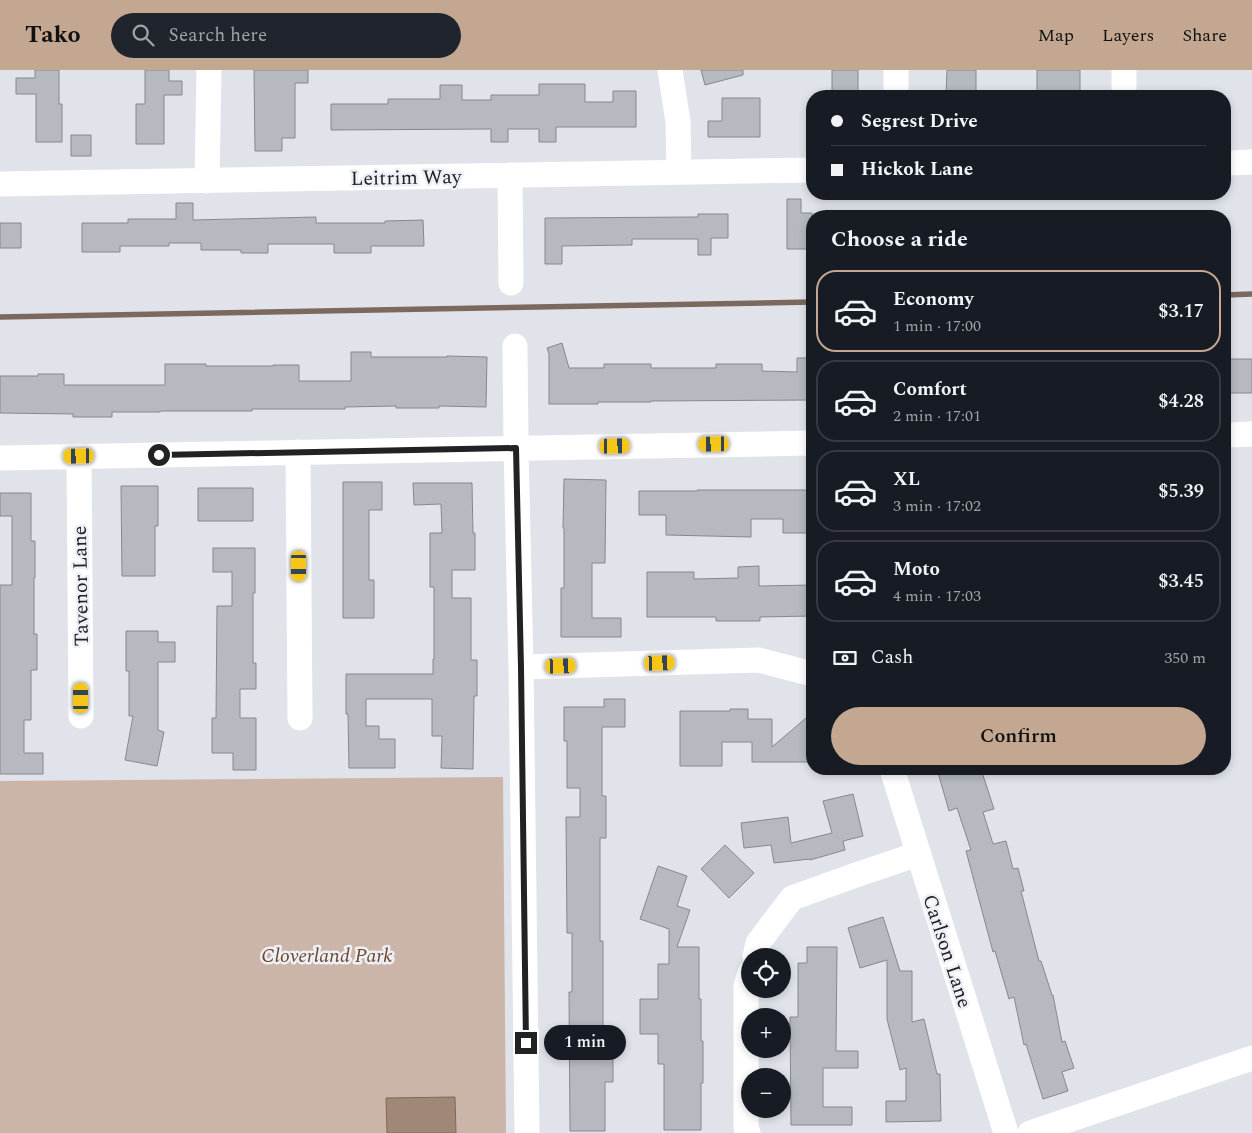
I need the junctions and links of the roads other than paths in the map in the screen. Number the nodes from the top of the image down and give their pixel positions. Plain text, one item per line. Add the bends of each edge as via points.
1 (209, 70) edge
2 (670, 70) edge
3 (896, 70) edge
4 (1124, 70) edge
5 (896, 90) edge
6 (1124, 90) edge
7 (1252, 162) edge
8 (1231, 163) edge
9 (806, 170) edge
10 (679, 172) junction
11 (510, 175) junction
12 (207, 181) junction
13 (0, 184) edge
14 (511, 283) dead end
15 (515, 346) dead end
16 (1252, 434) edge
17 (1231, 435) edge
18 (806, 442) edge
19 (516, 448) junction
20 (298, 452) junction
21 (79, 456) junction
22 (0, 458) edge
23 (521, 668) junction
24 (806, 672) edge
25 (81, 716) dead end
26 (300, 718) dead end
27 (894, 775) edge
28 (918, 854) junction
29 (756, 948) edge
30 (746, 998) edge
31 (1252, 1058) edge
32 (527, 1133) edge
33 (748, 1133) edge
34 (1006, 1133) edge
35 (1030, 1133) edge

1 - 12 street
2 - 10 street via 678,122
3 - 5 street
4 - 6 street
7 - 8 street
9 - 10 street, Leitrim Way
10 - 11 street, Leitrim Way
11 - 12 street, Leitrim Way
11 - 14 street
12 - 13 street, Leitrim Way
15 - 19 street
16 - 17 street
18 - 19 street
19 - 20 street
19 - 23 street
20 - 21 street
20 - 26 street
21 - 22 street
21 - 25 street, Tavenor Lane
23 - 24 street via 759,660
23 - 32 street
27 - 28 street, Carlson Lane
28 - 29 street via 792,898
28 - 34 street, Carlson Lane
30 - 33 street
31 - 35 street

